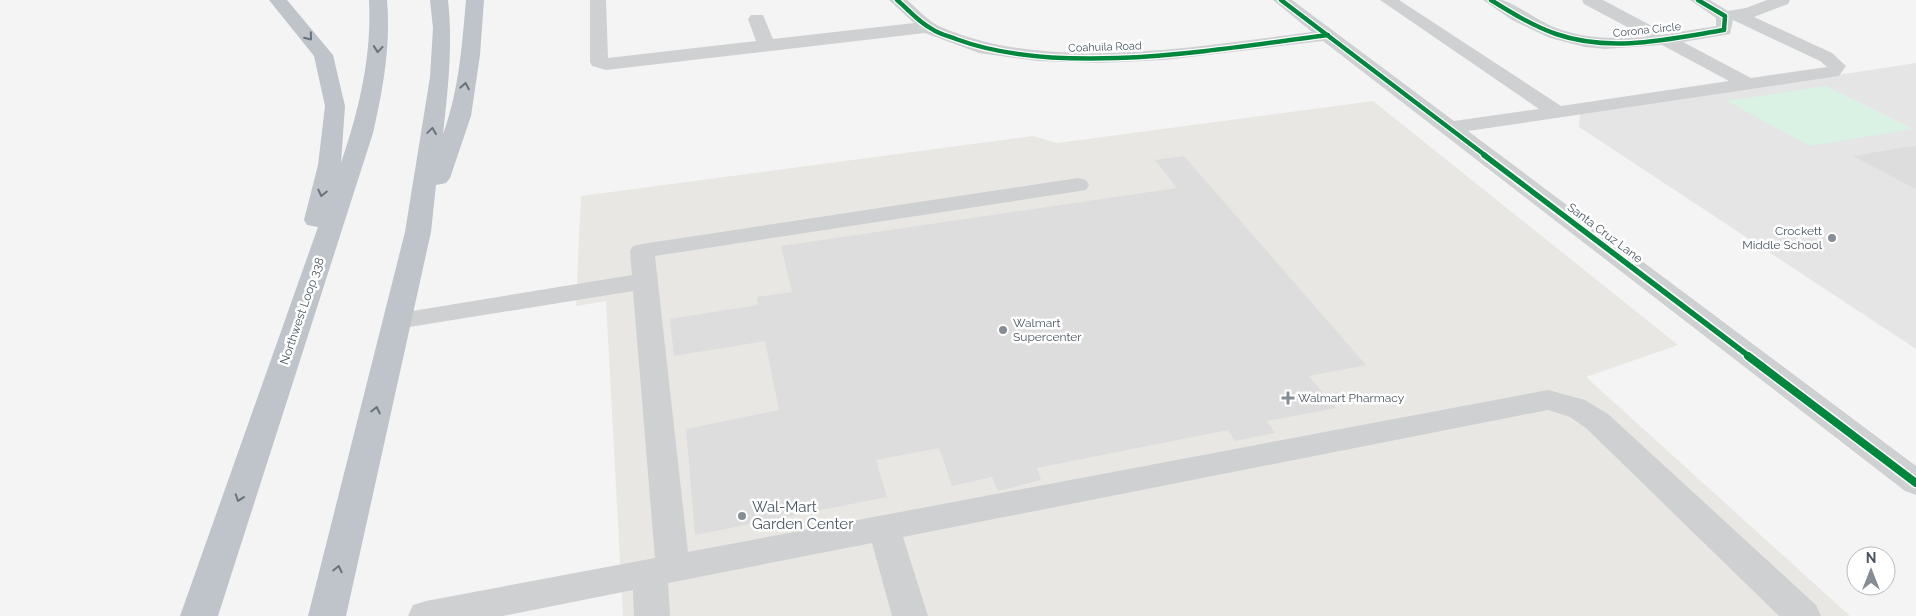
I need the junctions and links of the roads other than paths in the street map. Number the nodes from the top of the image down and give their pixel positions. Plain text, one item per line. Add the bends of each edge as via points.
1 (278, 0) edge
2 (378, 0) edge
3 (439, 0) edge
4 (475, 0) edge
5 (485, 0) edge
6 (598, 0) edge
7 (896, 0) edge
8 (1281, 0) edge
9 (1388, 0) edge
10 (1491, 0) edge
11 (1590, 0) edge
12 (1698, 0) edge
13 (1782, 0) edge
14 (756, 19) dead end
15 (1730, 20) junction
16 (473, 27) junction
17 (928, 27) junction
18 (1328, 35) junction
19 (1665, 39) junction
20 (766, 46) junction
21 (1748, 84) junction
22 (1557, 112) junction
23 (1450, 128) junction
24 (1078, 186) dead end
25 (418, 232) junction
26 (645, 281) junction
27 (397, 321) junction
28 (255, 452) junction
29 (1916, 483) edge
30 (884, 528) junction
31 (662, 571) junction
32 (199, 616) edge
33 (327, 616) edge
34 (426, 616) edge
35 (652, 616) edge
36 (910, 616) edge
37 (1803, 616) edge

1 -> 28 highway via 323,55 335,106 329,165
2 -> 28 highway, Northwest Loop 338 via 379,48 362,133
25 -> 3 highway via 440,77 442,28
4 - 16 highway
5 - 16 highway via 485,7
6 - 20 street via 598,62 606,64
7 - 17 street, Coahuila Road via 905,11
8 - 18 street, Santa Cruz Lane
9 - 22 street
10 - 19 street, Corona Circle via 1554,34 1583,41 1613,44
11 - 19 street
12 - 15 street
13 - 15 street, Corona Circle
14 - 20 street
15 - 19 street, Corona Circle
15 - 21 street via 1741,16 1826,57 1837,66 1832,72
25 -> 16 highway via 460,116
17 - 18 street, Coahuila Road via 966,43 1064,59 1134,56
17 - 20 street
18 - 23 street, Santa Cruz Lane
19 - 21 street
21 - 22 street
22 - 23 street
23 - 29 street, Santa Cruz Lane
24 - 26 street via 642,251
25 - 27 highway
26 - 27 street
26 - 31 street
33 -> 27 highway
28 -> 32 highway, Northwest Loop 338
30 - 31 street
30 - 36 street
30 - 37 street via 1548,400 1572,406 1597,422
31 - 34 street
31 - 35 street

